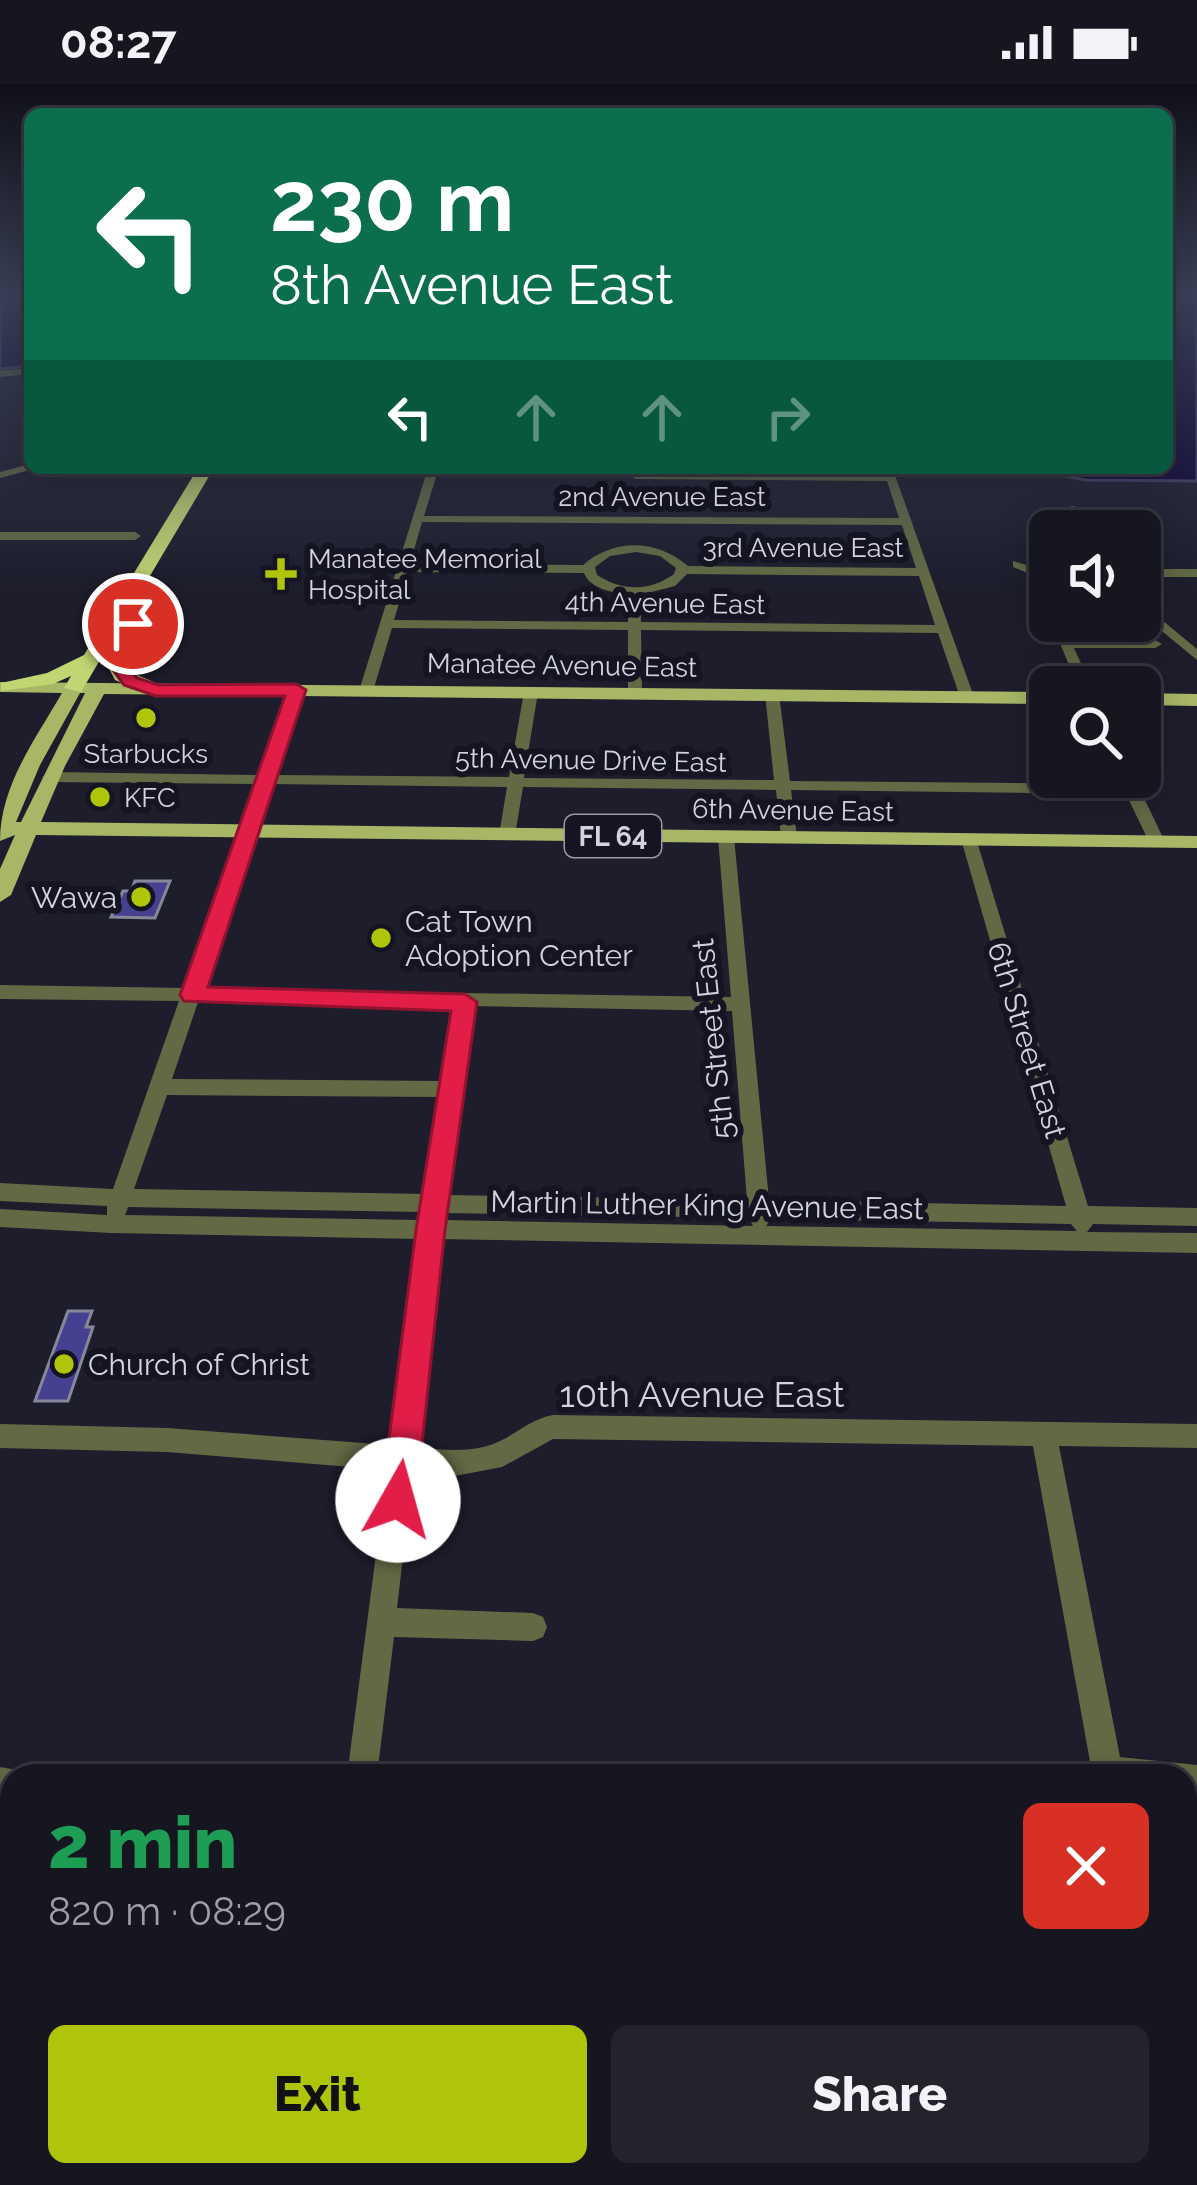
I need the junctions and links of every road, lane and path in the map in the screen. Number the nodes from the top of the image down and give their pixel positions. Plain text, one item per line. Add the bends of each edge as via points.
1 (202, 474) edge
2 (213, 474) edge
3 (432, 474) edge
4 (635, 474) edge
5 (887, 474) edge
6 (418, 519) junction
7 (635, 520) junction
8 (906, 522) junction
9 (172, 525) junction
10 (0, 539) edge
11 (134, 539) junction
12 (158, 548) junction
13 (636, 548) junction
14 (1017, 564) dead end
15 (404, 568) junction
16 (588, 569) junction
17 (1029, 569) edge
18 (682, 570) junction
19 (923, 572) junction
20 (1161, 573) edge
21 (1197, 573) edge
22 (634, 591) junction
23 (386, 624) junction
24 (1161, 624) edge
25 (634, 626) junction
26 (944, 629) junction
27 (1065, 644) joint
28 (1155, 644) dead end
29 (1197, 656) edge
30 (103, 658) junction
31 (1075, 666) edge
32 (4, 687) edge
33 (74, 688) junction
34 (97, 689) junction
35 (156, 690) junction
36 (296, 690) junction
37 (366, 691) junction
38 (531, 692) junction
39 (634, 693) junction
40 (772, 694) junction
41 (967, 697) junction
42 (1029, 698) edge
43 (1161, 699) edge
44 (1197, 700) edge
45 (50, 778) junction
46 (264, 780) junction
47 (515, 783) junction
48 (1029, 784) edge
49 (783, 786) junction
50 (1135, 798) edge
51 (29, 829) junction
52 (1, 830) edge
53 (248, 832) junction
54 (507, 835) junction
55 (726, 837) junction
56 (789, 837) junction
57 (969, 839) junction
58 (1157, 842) junction
59 (1197, 842) edge
60 (0, 895) edge
61 (0, 992) edge
62 (193, 995) junction
63 (465, 1002) junction
64 (740, 1004) junction
65 (161, 1087) junction
66 (453, 1089) junction
67 (0, 1192) edge
68 (121, 1198) junction
69 (759, 1210) junction
70 (1079, 1215) junction
71 (433, 1217) junction
72 (1197, 1217) edge
73 (0, 1218) edge
74 (111, 1224) junction
75 (762, 1236) junction
76 (1087, 1241) junction
77 (1197, 1243) edge
78 (1044, 1435) junction
79 (0, 1436) edge
80 (1197, 1436) edge
81 (404, 1459) junction
82 (382, 1622) junction
83 (533, 1627) dead end
84 (364, 1764) edge
85 (1104, 1764) edge

1 - 9 highway
2 - 30 highway
3 - 6 street
4 - 7 street
5 - 8 street
6 - 7 street, 2nd Avenue East
6 - 15 street
7 - 8 street, 2nd Avenue East
7 - 13 street
8 - 19 street
9 - 11 highway
9 - 12 highway
10 - 11 street
11 - 12 highway
12 - 30 highway
13 - 16 street via 602,554
13 - 18 street, 3rd Avenue East via 668,555
14 - 17 street
15 - 16 street
15 - 23 street
16 - 22 street via 601,584
18 - 19 street, 3rd Avenue East
18 - 22 street, 3rd Avenue East via 668,585
19 - 26 street
20 - 21 street
22 - 25 street
23 - 25 street, 4th Avenue East
23 - 37 street
24 - 29 street
25 - 26 street, 4th Avenue East
25 - 39 street
26 - 41 street
27 - 28 street
27 - 31 street
30 - 32 highway
30 - 33 highway
30 - 34 highway
30 - 35 highway
32 - 33 main road, Manatee Avenue East
33 - 34 main road, Manatee Avenue East
33 - 52 main road
34 - 35 main road, Manatee Avenue East
34 - 45 main road
35 - 36 main road, Manatee Avenue East
36 - 37 main road, Manatee Avenue East
36 - 46 street
37 - 38 main road, Manatee Avenue East
38 - 39 main road, Manatee Avenue East
38 - 47 street
39 - 40 main road, Manatee Avenue East
40 - 41 main road, Manatee Avenue East
40 - 49 street
41 - 42 main road, Manatee Avenue East
43 - 44 main road
45 - 46 street, 5th Avenue Drive East
45 - 51 main road
46 - 47 street, 5th Avenue Drive East
46 - 53 street
47 - 49 street, 5th Avenue Drive East
47 - 54 street
48 - 49 street, 5th Avenue Drive East
49 - 56 street
50 - 58 street
51 - 52 main road, FL 64
51 - 53 main road, 6th Avenue East / FL 64
51 - 60 main road
53 - 54 main road, 6th Avenue East / FL 64
53 - 62 street
54 - 55 main road, 6th Avenue East / FL 64
55 - 56 main road, 6th Avenue East / FL 64
55 - 64 street, 5th Street East
56 - 57 main road, 6th Avenue East / FL 64
57 - 58 main road, 6th Avenue East / FL 64
57 - 70 street, 6th Street East
58 - 59 main road, 6th Avenue East / FL 64
61 - 62 street
62 - 63 street
62 - 65 street
63 - 64 street
63 - 66 street
64 - 69 street, 5th Street East
65 - 66 street
65 - 68 street
66 - 71 street
67 - 68 street, Martin Luther King Avenue East
68 - 71 street, Martin Luther King Avenue East
68 - 74 street
69 - 70 street, Martin Luther King Avenue East
69 - 71 street, Martin Luther King Avenue East
69 - 75 street, 5th Street East
70 - 72 street, Martin Luther King Avenue East
70 - 76 street, 6th Street East
71 - 74 street, Martin Luther King Avenue East
71 - 75 street, Martin Luther King Avenue East
71 - 81 street
73 - 74 street, Martin Luther King Avenue East
75 - 76 street, Martin Luther King Avenue East
76 - 77 street, Martin Luther King Avenue East
78 - 80 street, 10th Avenue East
78 - 81 street, 10th Avenue East via 554,1427 489,1459
78 - 85 street
79 - 81 street, 10th Avenue East
81 - 82 street
82 - 83 street
82 - 84 street

